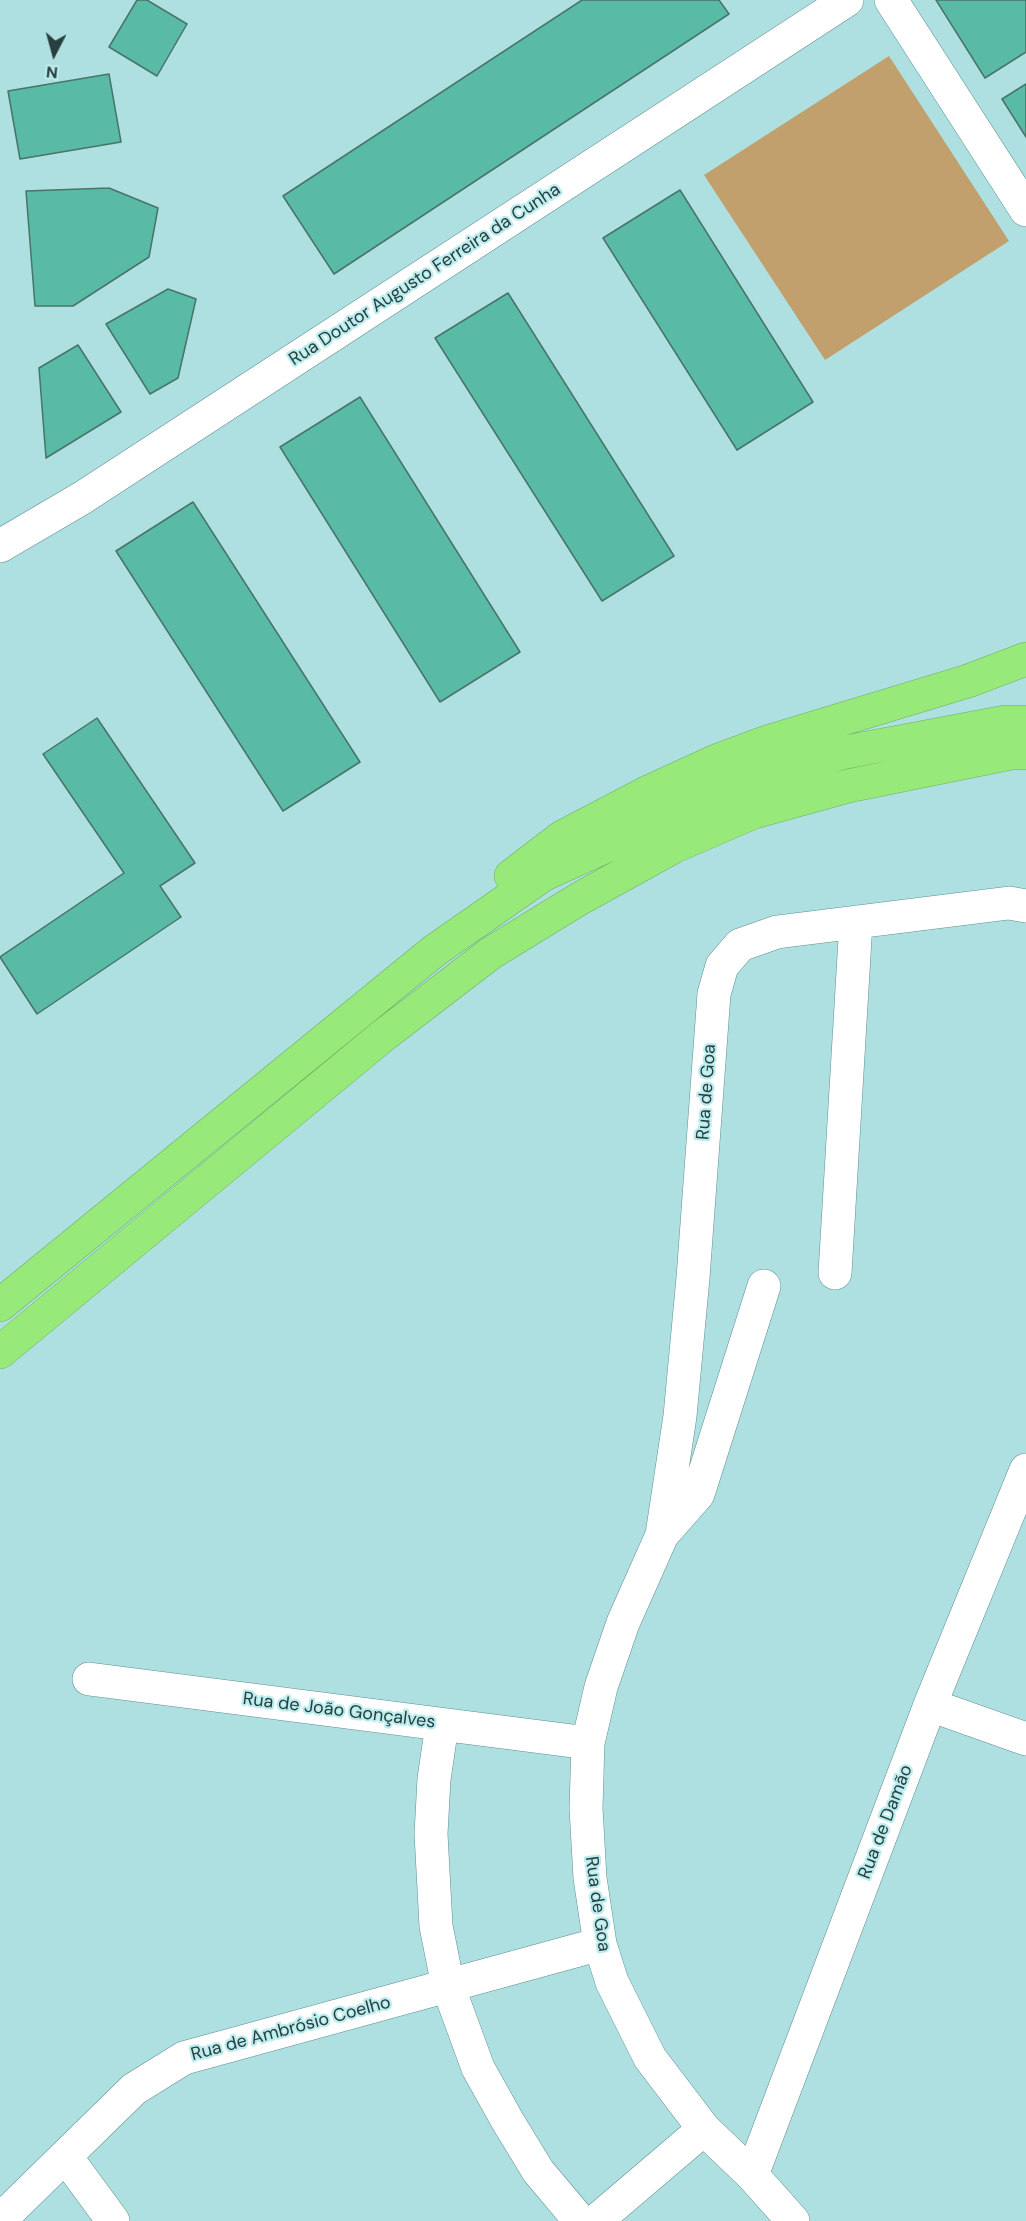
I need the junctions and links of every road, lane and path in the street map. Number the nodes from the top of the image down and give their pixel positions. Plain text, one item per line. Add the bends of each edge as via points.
1 (847, 0) edge
2 (891, 0) edge
3 (1026, 210) edge
4 (0, 546) edge
5 (1026, 659) edge
6 (1026, 722) edge
7 (1026, 753) edge
8 (1026, 906) edge
9 (856, 922) junction
10 (434, 951) junction
11 (835, 1273) dead end
12 (764, 1286) dead end
13 (0, 1305) edge
14 (0, 1352) edge
15 (1026, 1470) edge
16 (662, 1535) junction
17 (89, 1679) dead end
18 (930, 1704) junction
19 (442, 1725) junction
20 (1026, 1739) edge
21 (588, 1743) junction
22 (600, 1944) junction
23 (448, 1986) junction
24 (704, 2128) junction
25 (66, 2157) junction
26 (752, 2175) junction
27 (0, 2220) edge
28 (114, 2221) edge
29 (580, 2221) edge
30 (596, 2221) edge
31 (793, 2221) edge

1 - 4 street, Rua Doutor Augusto Ferreira da Cunha via 82,498
2 - 3 street
5 - 10 highway via 968,681 767,742 716,761 601,815 562,837 500,885
6 - 10 highway via 1005,722 841,753 735,787 543,875
7 - 14 highway via 848,786 754,812 673,847 579,899 491,953 384,1035
8 - 9 street, Rua de Goa via 1009,903
9 - 11 street
9 - 16 street, Rua de Goa via 777,932 740,945 722,966 714,994 680,1416
10 - 13 highway
12 - 16 street, Rua de Goa via 698,1494
15 - 18 street, Rua de Damão
16 - 21 street, Rua de Goa via 623,1623 601,1687
17 - 19 street, Rua de João Gonçalves
18 - 20 street
18 - 26 street, Rua de Damão
19 - 21 street, Rua de João Gonçalves
19 - 23 street via 431,1834 436,1926
21 - 22 street, Rua de Goa via 590,1878
22 - 23 street, Rua de Ambrósio Coelho
22 - 24 street, Rua de Goa via 612,1982 650,2058
23 - 25 street, Rua de Ambrósio Coelho via 184,2058 134,2089
23 - 29 street via 478,2068 507,2120 538,2170
24 - 26 street, Rua de Goa
24 - 30 street
25 - 27 street, Rua de Ambrósio Coelho
25 - 28 street
26 - 31 street, Rua de Goa

